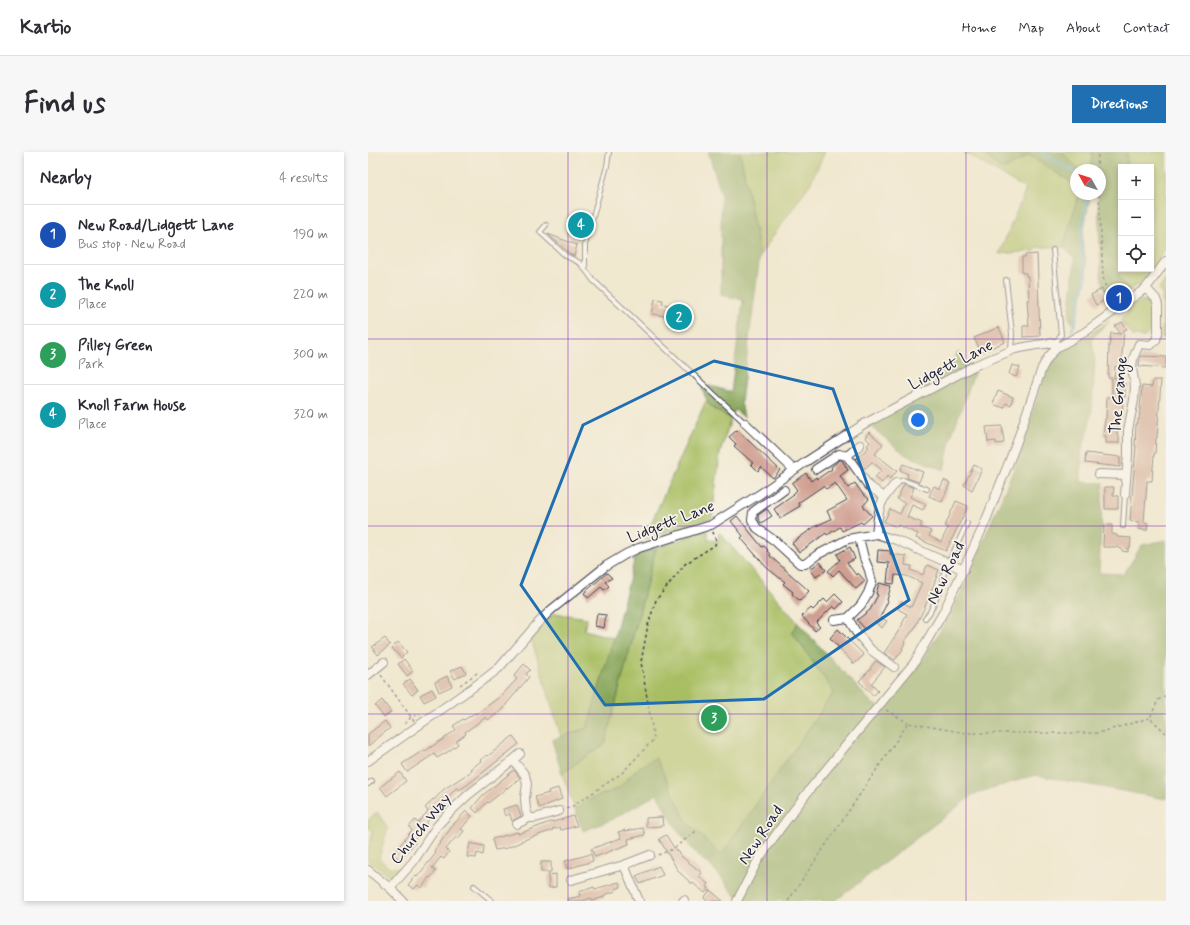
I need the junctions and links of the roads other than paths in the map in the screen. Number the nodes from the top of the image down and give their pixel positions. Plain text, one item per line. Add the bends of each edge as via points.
1 (609, 152) edge
2 (546, 225) dead end
3 (1053, 250) dead end
4 (1166, 261) edge
5 (585, 269) junction
6 (1006, 280) dead end
7 (1146, 288) junction
8 (1056, 345) junction
9 (1011, 351) junction
10 (745, 423) joint
11 (860, 445) dead end
12 (847, 456) junction
13 (816, 469) dead end
14 (794, 470) junction
15 (1099, 474) dead end
16 (1126, 475) junction
17 (896, 483) joint
18 (784, 490) dead end
19 (927, 490) dead end
20 (1125, 494) joint
21 (884, 497) junction
22 (967, 523) dead end
23 (1123, 526) dead end
24 (876, 534) junction
25 (859, 538) junction
26 (948, 563) junction
27 (964, 570) junction
28 (848, 618) junction
29 (925, 618) dead end
30 (834, 620) dead end
31 (384, 662) dead end
32 (894, 666) dead end
33 (368, 675) edge
34 (520, 754) dead end
35 (513, 760) junction
36 (368, 761) edge
37 (559, 811) road end
38 (529, 818) junction
39 (517, 824) dead end
40 (650, 855) road end
41 (624, 865) junction
42 (368, 870) edge
43 (571, 880) dead end
44 (474, 886) dead end
45 (390, 888) junction
46 (403, 901) edge
47 (492, 901) edge
48 (639, 901) edge
49 (737, 901) edge

1 - 5 lane via 585,244
2 - 5 lane via 540,232 566,256 580,263
3 - 8 lane via 1061,335
4 - 7 street, New Road
5 - 10 lane via 599,286
6 - 9 lane via 1012,334
7 - 8 street, New Road via 1085,332
7 - 16 street, The Grange via 1158,304 1158,333 1151,345 1139,344 1133,359 1135,386 1128,430
8 - 9 street, Lidgett Lane via 1036,345
8 - 27 street, New Road via 1042,368 1015,447
9 - 14 street, Lidgett Lane via 974,366 864,424
10 - 14 street
11 - 12 street
12 - 13 street via 839,454
12 - 21 street via 868,485
14 - 36 street, Lidgett Lane via 710,525 639,548 606,566 537,624 499,668
15 - 16 street
16 - 20 street, The Grange
17 - 19 lane via 903,480
17 - 21 street
18 - 25 street via 753,512 752,520 757,528 800,564 805,564 848,539
20 - 23 lane
21 - 24 street via 878,512
22 - 26 lane
24 - 25 street
24 - 26 street
25 - 28 street via 872,582 861,605
26 - 27 street
26 - 29 lane via 940,590
27 - 49 street, New Road via 914,663 782,826 758,860
28 - 30 street
28 - 32 street via 871,650
31 - 33 street
34 - 35 street, Church Way
35 - 38 street via 526,775 526,804
35 - 45 street, Church Way via 450,812
37 - 38 street
38 - 39 street
40 - 41 street
41 - 43 street
41 - 48 street
42 - 45 street
44 - 47 lane
45 - 46 street

